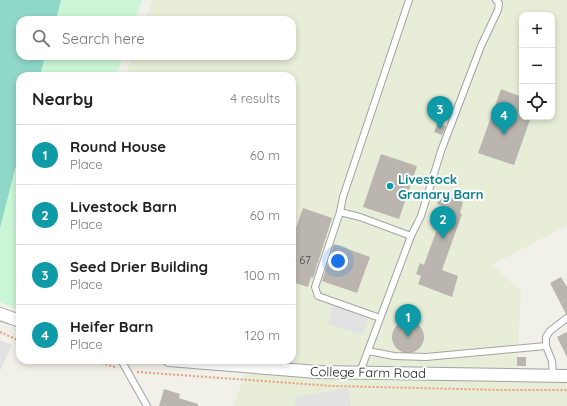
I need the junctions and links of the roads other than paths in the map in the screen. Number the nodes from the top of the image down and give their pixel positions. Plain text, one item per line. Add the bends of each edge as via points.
1 (409, 0) edge
2 (496, 0) edge
3 (340, 212) junction
4 (411, 236) junction
5 (0, 314) edge
6 (380, 318) junction
7 (567, 318) edge
8 (16, 320) edge
9 (546, 346) junction
10 (368, 351) junction
11 (123, 364) edge
12 (218, 364) edge
13 (360, 372) junction
14 (553, 376) junction
15 (567, 376) edge
16 (147, 406) edge

1 - 3 lane
2 - 4 lane via 499,3 498,10 481,46 441,151 421,216
3 - 4 lane
3 - 6 lane via 315,287 318,296
4 - 6 lane
5 - 8 street
6 - 10 lane
7 - 9 lane via 550,331 546,337
9 - 10 lane via 426,356 394,356
9 - 14 lane via 552,361
10 - 13 lane
11 - 16 lane
12 - 13 street, College Farm Road via 317,372
13 - 14 street, College Farm Road
14 - 15 street, College Farm Road

